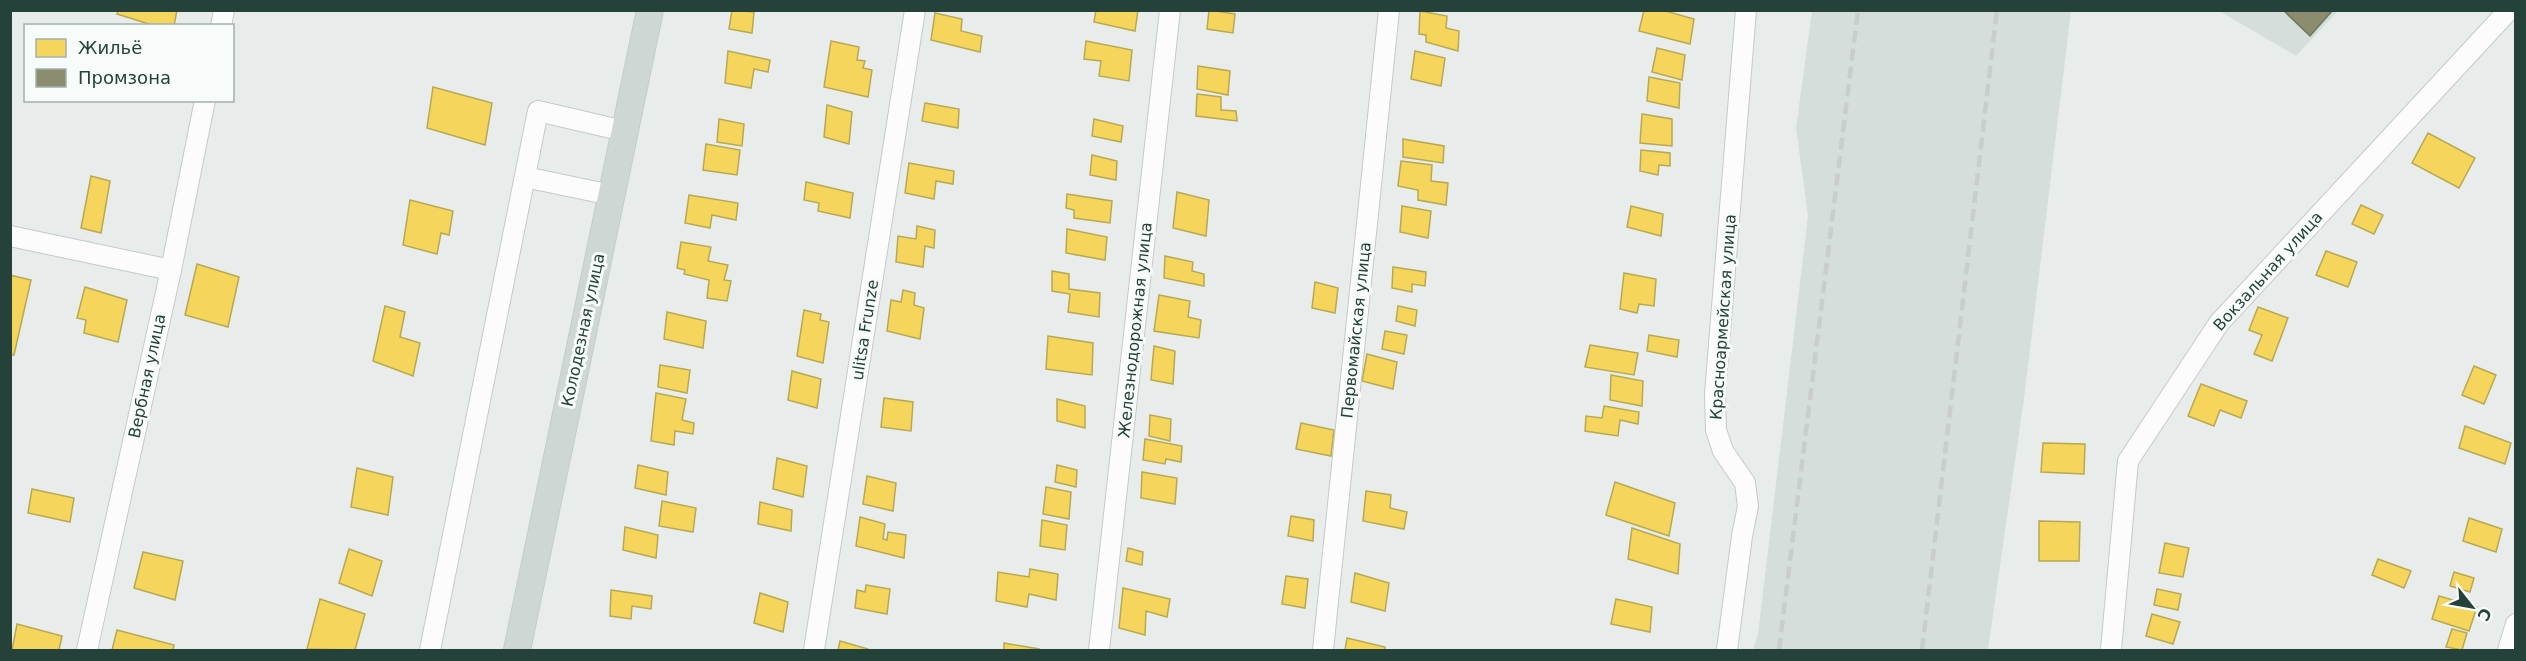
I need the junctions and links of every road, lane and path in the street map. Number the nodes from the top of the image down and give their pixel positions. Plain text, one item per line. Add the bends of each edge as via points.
1 (650, 10) edge
2 (915, 10) edge
3 (1170, 10) edge
4 (1389, 10) edge
5 (1746, 10) edge
6 (2509, 10) edge
7 (206, 102) edge
8 (624, 131) junction
9 (525, 177) junction
10 (611, 195) junction
11 (10, 236) edge
12 (171, 270) junction
13 (2516, 624) edge
14 (87, 651) edge
15 (430, 651) edge
16 (517, 651) edge
17 (814, 651) edge
18 (1099, 651) edge
19 (1323, 651) edge
20 (1726, 651) edge
21 (2111, 651) edge
22 (2508, 651) edge

1 - 8 main road, Колодезная улица
2 - 17 street, ulitsa Frunze
3 - 18 street, Железнодорожная улица
4 - 19 street, Первомайская улица
5 - 20 street, Красноармейская улица via 1715,394 1716,430 1724,451 1745,483 1748,506
6 - 21 street, Вокзальная улица via 2219,323 2128,461
7 - 12 street, Вербная улица
8 - 9 street via 538,111
8 - 10 main road, Колодезная улица
9 - 10 street
9 - 15 street
10 - 16 main road, Колодезная улица
11 - 12 street
12 - 14 street, Вербная улица
13 - 22 street

